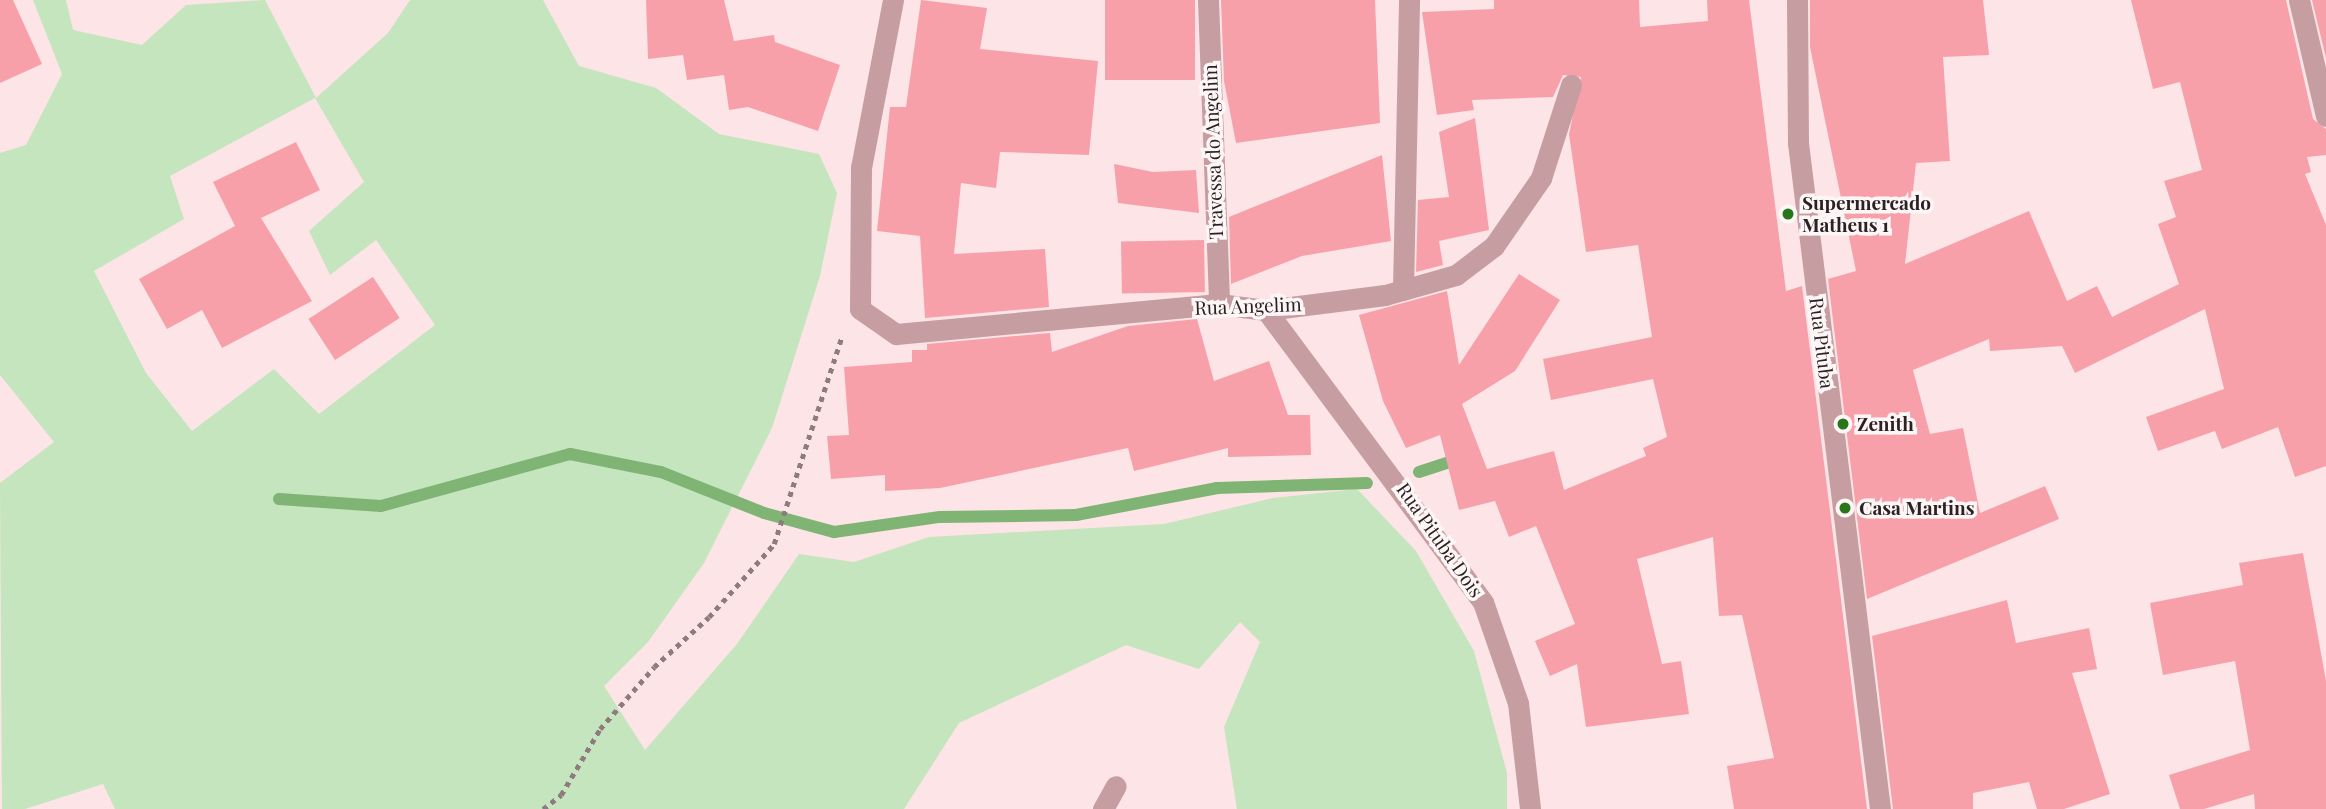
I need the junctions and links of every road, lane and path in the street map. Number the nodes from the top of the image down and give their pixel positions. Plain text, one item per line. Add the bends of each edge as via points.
1 (893, 0) edge
2 (1208, 0) edge
3 (1409, 0) edge
4 (1797, 0) edge
5 (2299, 0) edge
6 (1571, 85) dead end
7 (2326, 116) edge
8 (1403, 290) junction
9 (1219, 304) junction
10 (860, 309) junction
11 (1266, 310) junction
12 (1116, 786) dead end
13 (543, 809) edge
14 (1103, 809) edge
15 (1530, 809) edge
16 (1880, 809) edge

1 - 10 street via 861,167
2 - 9 street, Travessa do Angelim
3 - 8 street
4 - 16 street, Rua Pituba via 1798,143
5 - 7 street
6 - 8 street, Rua Angelim via 1541,178 1494,246 1456,275
8 - 11 street, Rua Angelim
9 - 10 street, Rua Angelim via 896,334
9 - 11 street, Rua Angelim
10 - 13 path via 834,349 774,544 709,617 654,667 600,729 561,795
11 - 15 street, Rua Pituba Dois via 1390,468 1483,602 1518,703
12 - 14 street

